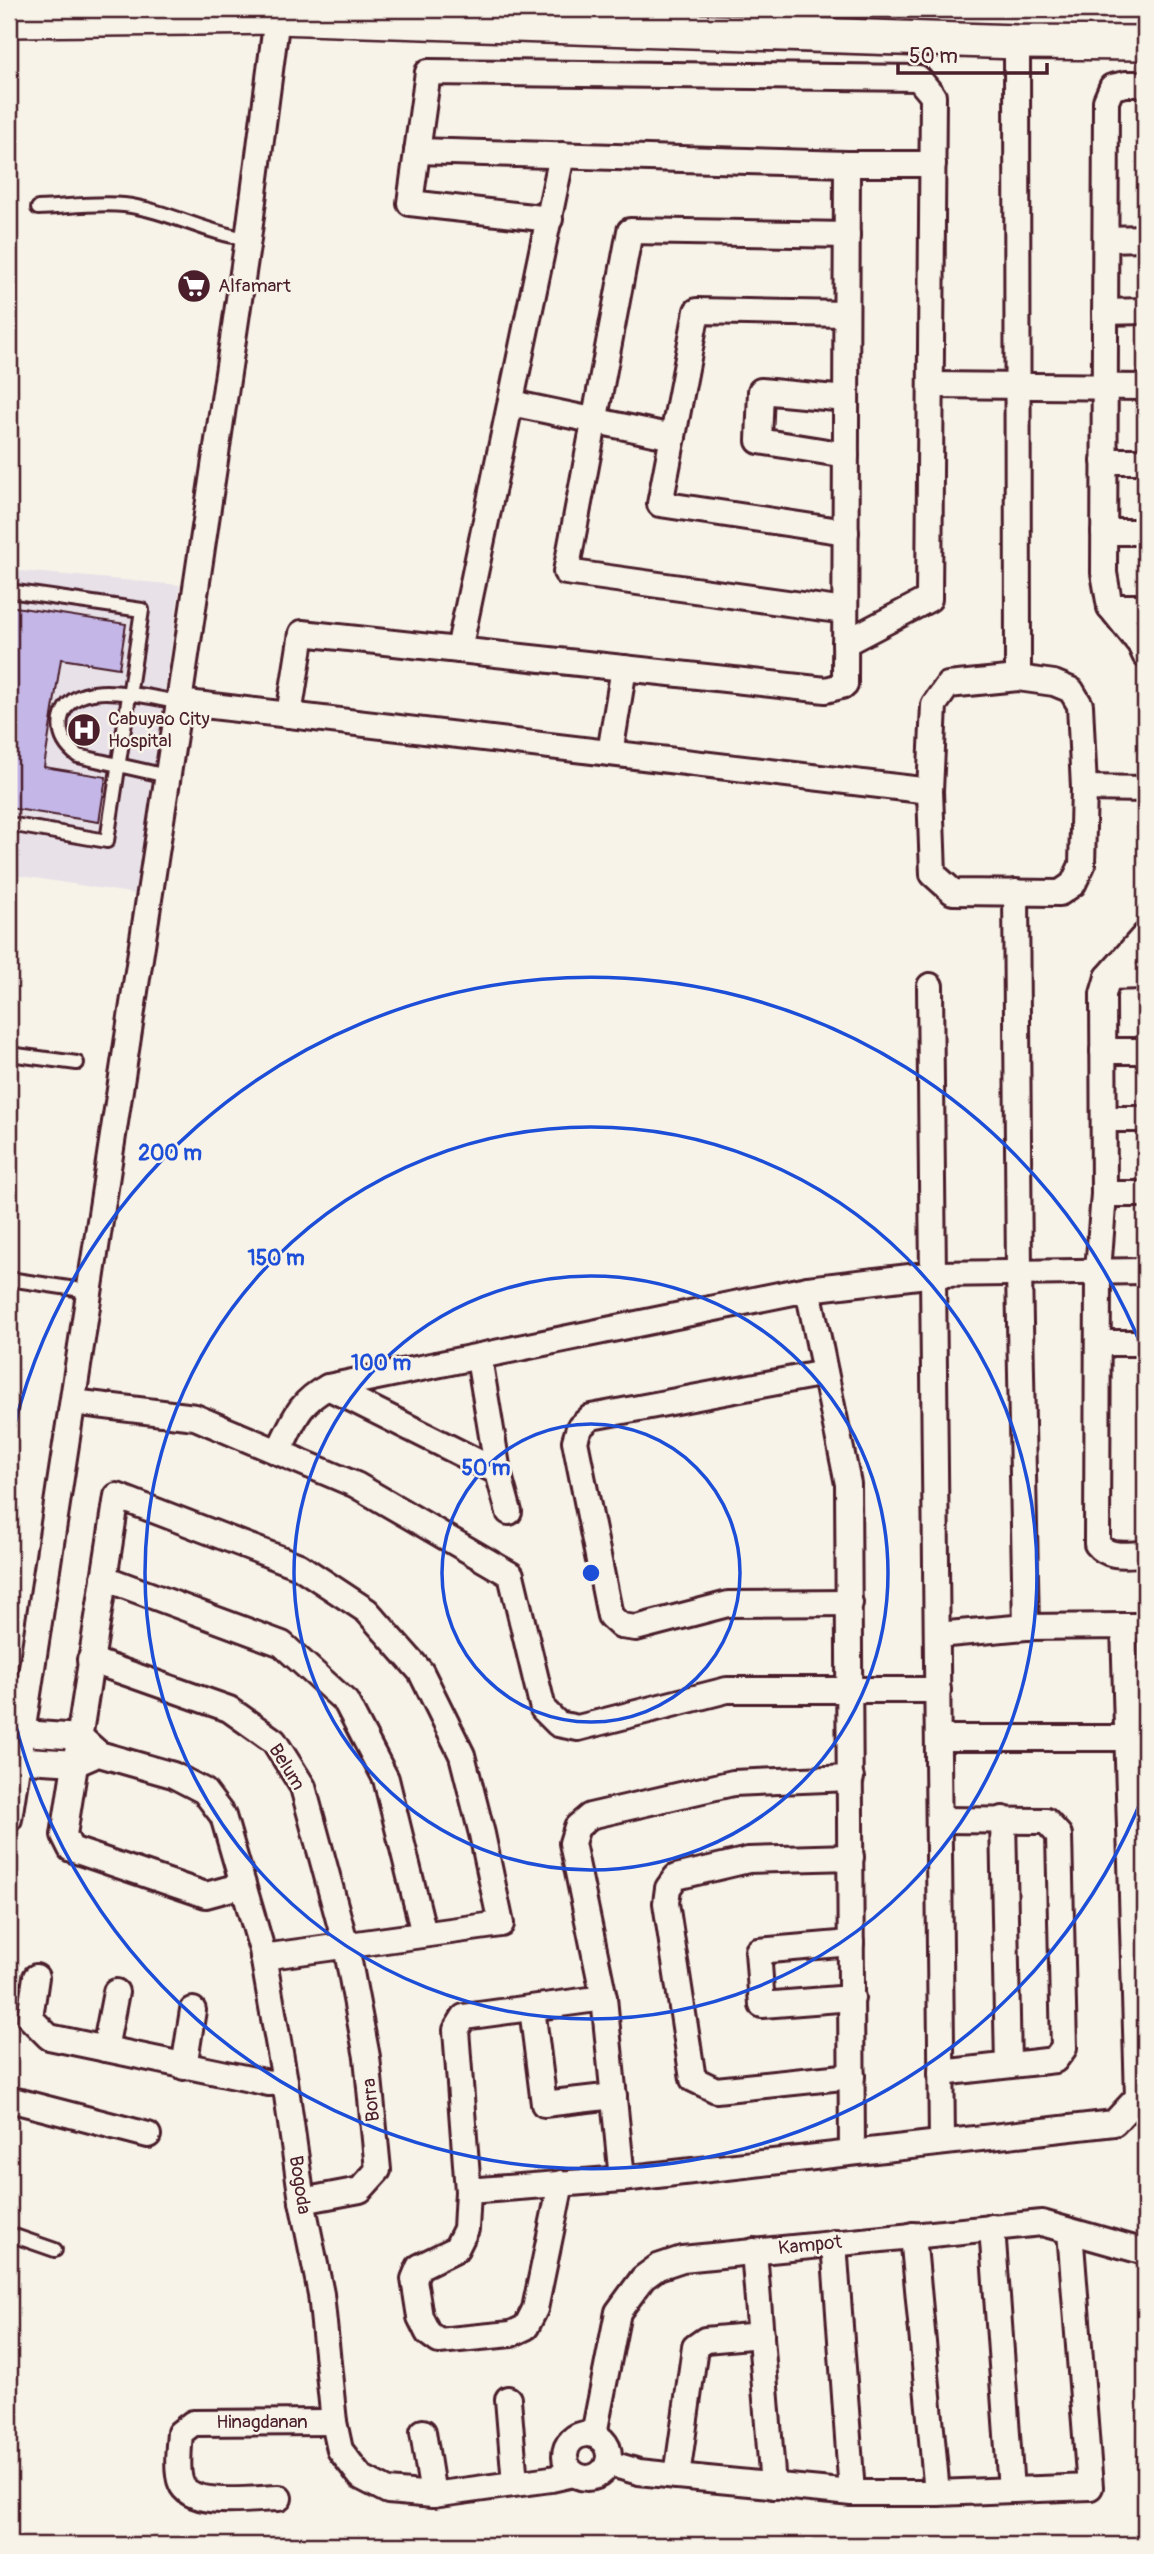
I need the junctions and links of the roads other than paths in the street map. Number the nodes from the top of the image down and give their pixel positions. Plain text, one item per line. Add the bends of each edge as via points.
1 (277, 13) edge
2 (9, 20) edge
3 (1017, 42) junction
4 (1145, 43) edge
5 (1145, 84) edge
6 (417, 151) junction
7 (562, 155) junction
8 (847, 164) junction
9 (933, 164) junction
10 (38, 208) dead end
11 (550, 219) junction
12 (847, 235) junction
13 (248, 239) junction
14 (1106, 239) junction
15 (1145, 239) edge
16 (1145, 311) edge
17 (1105, 312) junction
18 (846, 314) junction
19 (931, 385) junction
20 (1017, 386) junction
21 (1105, 386) junction
22 (1145, 387) edge
23 (846, 399) junction
24 (511, 403) junction
25 (594, 420) junction
26 (673, 437) junction
27 (846, 455) junction
28 (1104, 461) junction
29 (1145, 461) edge
30 (846, 532) junction
31 (1104, 532) junction
32 (1145, 532) edge
33 (9, 591) edge
34 (1110, 607) junction
35 (1145, 607) edge
36 (845, 611) junction
37 (845, 643) junction
38 (459, 650) junction
39 (1145, 655) edge
40 (624, 668) junction
41 (1018, 678) junction
42 (130, 695) junction
43 (180, 702) junction
44 (289, 715) junction
45 (610, 753) junction
46 (119, 766) junction
47 (167, 776) junction
48 (1084, 788) junction
49 (1145, 789) edge
50 (930, 791) junction
51 (9, 824) edge
52 (1016, 892) junction
53 (1145, 935) edge
54 (1145, 976) edge
55 (1108, 977) junction
56 (930, 986) dead end
57 (1103, 1051) junction
58 (1145, 1051) edge
59 (9, 1054) edge
60 (77, 1063) dead end
61 (1104, 1119) junction
62 (1145, 1119) edge
63 (1104, 1194) junction
64 (1145, 1194) edge
65 (1145, 1271) edge
66 (1018, 1272) junction
67 (1098, 1272) junction
68 (935, 1274) junction
69 (9, 1279) edge
70 (808, 1289) junction
71 (89, 1291) junction
72 (1098, 1343) junction
73 (1145, 1343) edge
74 (479, 1357) junction
75 (825, 1373) junction
76 (328, 1388) junction
77 (73, 1402) junction
78 (278, 1452) junction
79 (498, 1472) junction
80 (509, 1512) dead end
81 (1145, 1554) edge
82 (104, 1578) junction
83 (850, 1602) junction
84 (1134, 1626) edge
85 (1026, 1627) junction
86 (937, 1634) junction
87 (90, 1660) junction
88 (850, 1688) junction
89 (938, 1690) junction
90 (15, 1732) edge
91 (80, 1737) junction
92 (938, 1738) junction
93 (1127, 1738) junction
94 (88, 1758) junction
95 (13, 1760) edge
96 (851, 1778) junction
97 (9, 1819) edge
98 (1003, 1819) junction
99 (939, 1820) junction
100 (851, 1857) junction
101 (243, 1885) junction
102 (424, 1934) junction
103 (851, 1943) junction
104 (346, 1945) junction
105 (263, 1957) junction
106 (36, 1977) dead end
107 (116, 1992) dead end
108 (604, 1998) junction
109 (852, 1998) junction
110 (532, 2008) junction
111 (193, 2010) dead end
112 (105, 2049) junction
113 (1008, 2065) junction
114 (184, 2067) junction
115 (941, 2073) junction
116 (852, 2076) junction
117 (285, 2081) junction
118 (614, 2096) junction
119 (9, 2099) edge
120 (148, 2136) dead end
121 (942, 2142) junction
122 (852, 2152) junction
123 (622, 2179) junction
124 (561, 2183) junction
125 (468, 2191) junction
126 (302, 2201) junction
127 (992, 2227) junction
128 (1070, 2231) junction
129 (9, 2235) edge
130 (914, 2235) junction
131 (834, 2243) junction
132 (55, 2250) dead end
133 (754, 2251) junction
134 (1145, 2252) edge
135 (761, 2335) junction
136 (508, 2399) dead end
137 (334, 2422) junction
138 (423, 2432) dead end
139 (594, 2434) junction
140 (608, 2463) junction
141 (573, 2474) junction
142 (677, 2476) junction
143 (515, 2483) junction
144 (773, 2486) junction
145 (1011, 2490) junction
146 (852, 2493) junction
147 (937, 2493) junction
148 (433, 2495) junction
149 (279, 2498) dead end

1 - 2 street
1 - 3 street
1 - 13 street
3 - 4 street
3 - 20 street
5 - 14 street via 1112,87 1106,101
6 - 7 street
6 - 9 street via 428,72 918,78 933,96
6 - 11 street via 410,203
7 - 8 street
7 - 11 street
8 - 9 street
8 - 12 street
9 - 19 street
10 - 13 lane via 123,205
11 - 24 street
12 - 18 street
12 - 25 street via 630,231
13 - 43 street
14 - 15 street
14 - 17 street
16 - 17 street
17 - 21 street
18 - 23 street
18 - 26 street via 697,311
19 - 20 street
19 - 37 street via 929,599
20 - 21 street
20 - 41 street
21 - 22 street
21 - 28 street
23 - 27 street
23 - 27 street via 761,391 759,441
24 - 25 street
24 - 38 street
25 - 26 street
25 - 36 street via 566,572
26 - 30 street via 660,504
27 - 30 street
28 - 29 street
28 - 31 street
30 - 36 street
31 - 32 street
31 - 34 street
33 - 42 lane via 142,610
34 - 35 street
34 - 39 street
36 - 37 street
37 - 40 street via 845,685 826,690
38 - 40 street
38 - 44 street via 302,633
40 - 45 street
41 - 48 street via 1071,690 1080,705
41 - 50 street via 948,685 934,705
42 - 43 lane
42 - 46 lane
42 - 46 lane via 100,691 79,695 61,720 70,750 89,760
43 - 44 street
43 - 47 street
44 - 45 street
45 - 50 street
46 - 47 lane
46 - 51 lane via 107,841
47 - 71 street
48 - 49 street
48 - 52 street via 1082,865 1073,884 1060,893
50 - 52 street via 933,874 953,892
52 - 66 street
53 - 55 street
54 - 55 street
55 - 57 street via 1103,994
56 - 68 street
57 - 58 street
57 - 61 street
59 - 60 lane
61 - 62 street
61 - 63 street
63 - 64 street
63 - 67 street
65 - 67 street
66 - 67 street
66 - 68 street
66 - 85 street
67 - 72 street
68 - 70 street
68 - 86 street
69 - 71 lane
70 - 74 street
70 - 75 street
71 - 77 street
72 - 73 street
72 - 81 street via 1097,1544 1113,1555
74 - 76 street
74 - 79 street
75 - 83 street via 848,1484
75 - 83 street via 591,1417 579,1428 575,1441 610,1616 621,1626 636,1628 728,1604
76 - 78 street via 301,1407
76 - 79 street
77 - 78 street via 195,1417
77 - 90 street
78 - 88 street via 356,1485 511,1575 543,1709 558,1724 578,1728 727,1690
79 - 80 street
82 - 87 street
82 - 102 street via 282,1644 346,1702 386,1779
82 - 102 street via 117,1496 299,1566 367,1611 421,1672 462,1755 501,1924
83 - 88 street
84 - 85 street
84 - 93 street
85 - 86 street
86 - 89 street
87 - 91 street
87 - 104 street, Belum via 229,1709 274,1741 303,1787
88 - 89 street
88 - 96 street
89 - 92 street
90 - 91 street
90 - 95 street
91 - 94 street, Bogoda
92 - 93 street
92 - 99 street
93 - 121 street via 1138,2097 1114,2123
94 - 95 street, Bogoda
94 - 101 street, Bogoda via 173,1775 204,1791 223,1816
94 - 101 street via 64,1835 71,1849 206,1895
95 - 97 street
96 - 100 street
96 - 108 street via 733,1783 590,1816 577,1828 572,1843
98 - 99 street
98 - 113 street
98 - 113 street via 1046,1821 1059,1835 1064,2048 1055,2060
99 - 115 street
100 - 103 street
100 - 116 street via 748,1860 677,1877 668,1888 666,1903 692,2079 716,2090
101 - 105 street, Bogoda
102 - 104 street
103 - 109 street
103 - 109 street via 758,1951 762,2005
104 - 105 street
104 - 126 street, Borra via 367,2057 378,2170 360,2190
105 - 117 street, Bogoda
106 - 112 street via 30,2018 49,2037
107 - 112 street
108 - 110 street
108 - 118 street
109 - 116 street
110 - 118 street via 544,2105
110 - 125 street via 464,2017 456,2030
111 - 114 street
112 - 114 street
113 - 115 street
114 - 117 street
115 - 121 street
116 - 122 street
117 - 126 street, Bogoda
118 - 123 street
119 - 120 street
121 - 122 street
122 - 123 street
123 - 124 street
124 - 125 street
124 - 125 street via 535,2309 526,2327 511,2334 439,2341 428,2333 420,2317 414,2280 419,2267 456,2249 466,2229
126 - 137 street, Bogoda via 321,2294
127 - 128 street, Kampot via 1042,2223
127 - 130 street, Kampot
127 - 145 street
128 - 134 street, Kampot
128 - 145 street via 1090,2487
129 - 132 lane
130 - 131 street, Kampot
130 - 147 street
131 - 133 street, Kampot
131 - 146 street
133 - 135 street
133 - 139 street, Kampot via 682,2259 643,2278 618,2312
135 - 142 street via 705,2340 695,2347
135 - 144 street
136 - 143 street
137 - 148 street, Bogoda via 340,2450 361,2477 388,2491
137 - 149 street, Hinagdanan via 193,2423 180,2433 181,2483 189,2493 204,2500
138 - 148 street
139 - 140 street via 609,2451
139 - 141 street via 569,2441 564,2458
140 - 141 street via 589,2478
140 - 142 street
141 - 143 street, Bogoda
142 - 144 street
143 - 148 street, Bogoda
144 - 146 street
145 - 147 street
146 - 147 street

